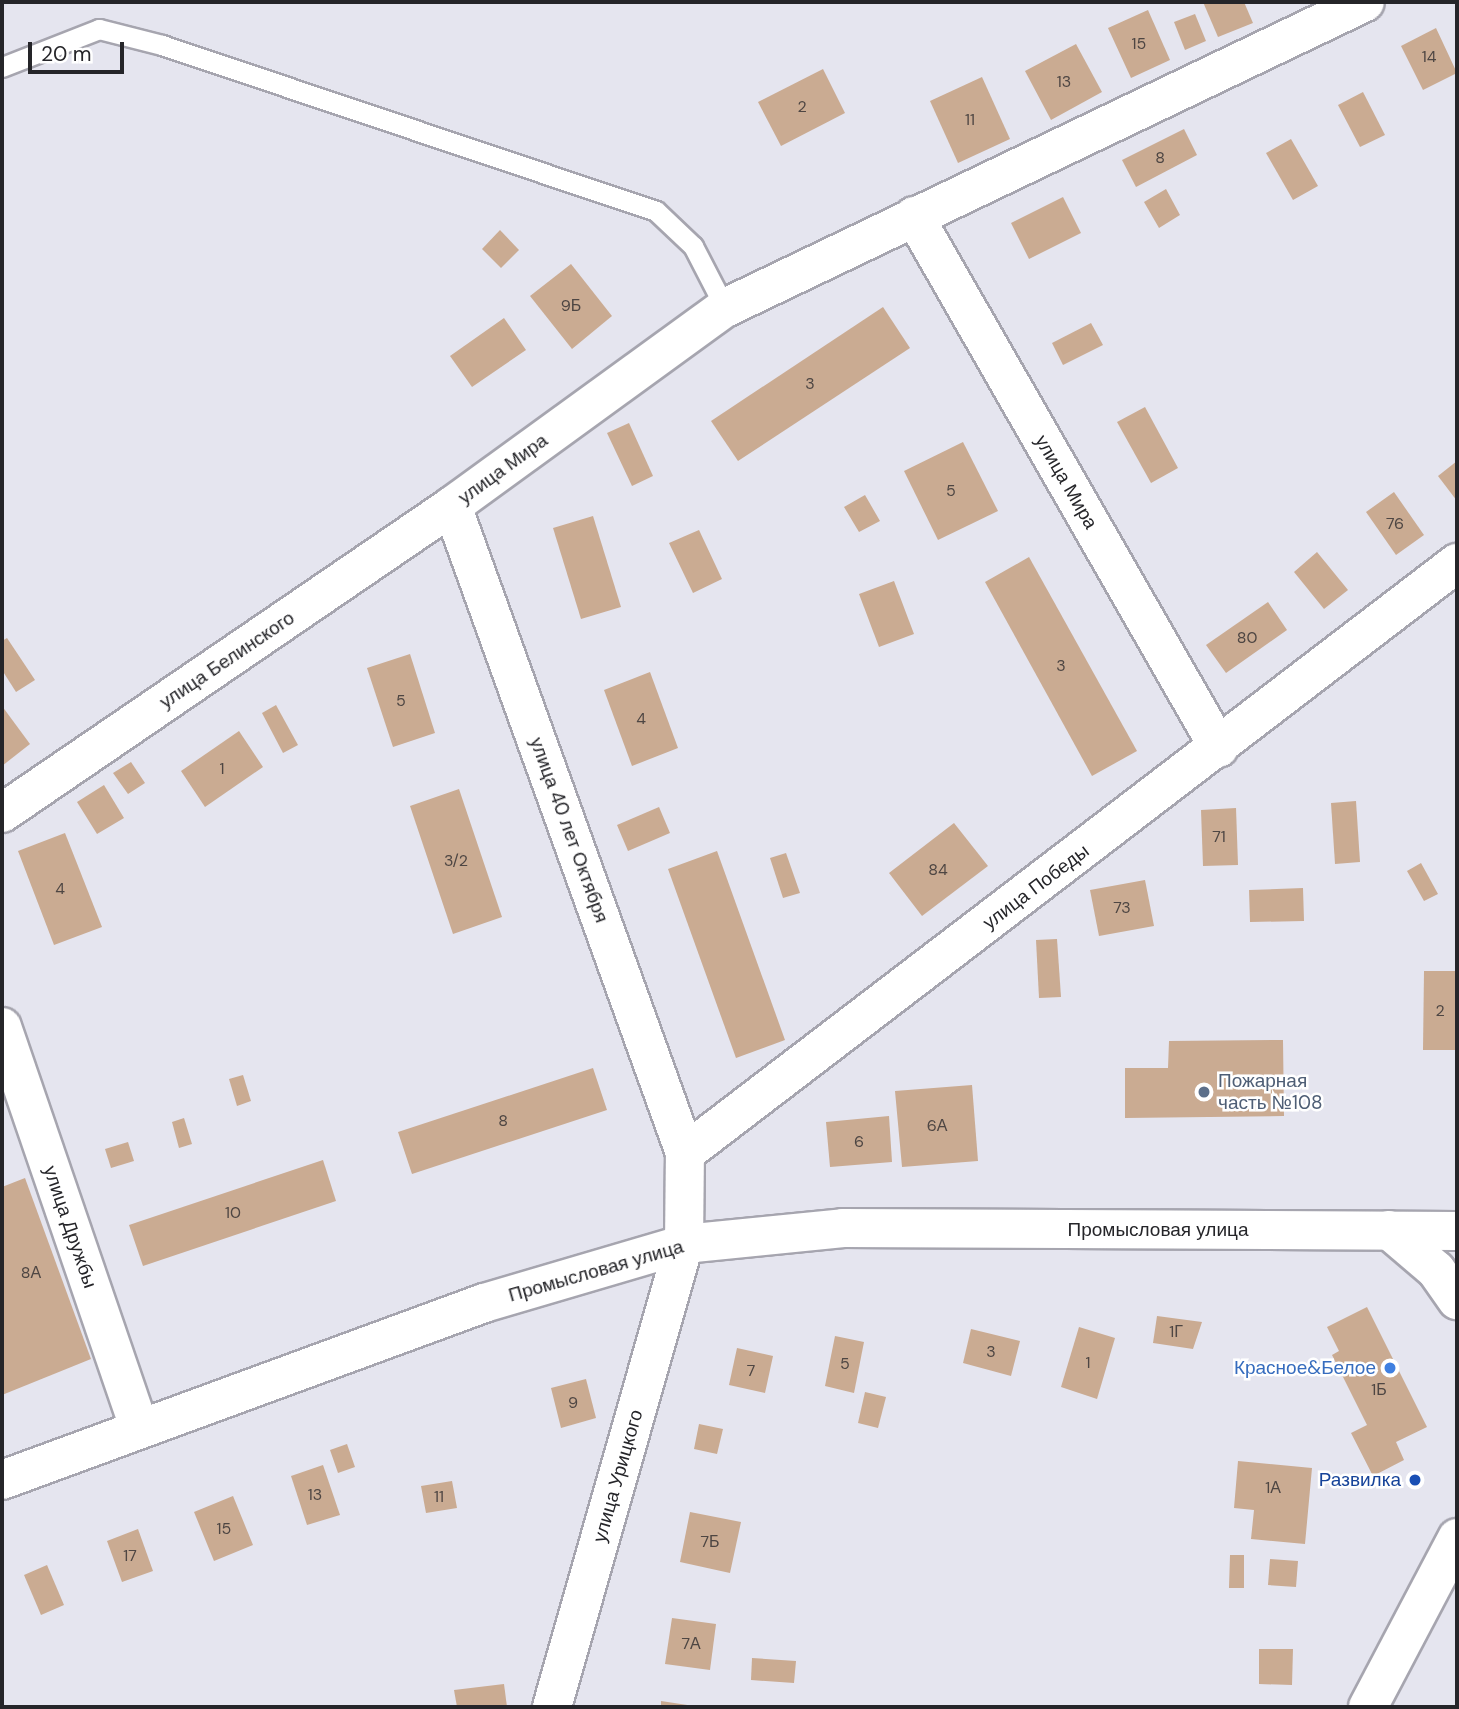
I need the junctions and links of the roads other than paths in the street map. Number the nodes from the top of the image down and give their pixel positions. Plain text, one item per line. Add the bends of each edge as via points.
1 (1365, 2) edge
2 (2, 67) edge
3 (914, 216) junction
4 (725, 308) junction
5 (452, 506) junction
6 (1457, 563) edge
7 (1219, 748) junction
8 (2, 813) edge
9 (2, 1027) edge
10 (11, 1082) edge
11 (685, 1153) junction
12 (1389, 1230) junction
13 (1457, 1231) edge
14 (684, 1244) junction
15 (1457, 1300) edge
16 (139, 1428) junction
17 (2, 1480) edge
18 (1457, 1538) edge
19 (552, 1707) edge
20 (1368, 1707) edge

1 - 3 street, улица Мира
2 - 4 lane via 99,29 162,45 656,211 693,246
3 - 4 street, улица Мира
3 - 7 street, улица Мира
4 - 5 street, улица Мира
5 - 8 street, улица Белинского
5 - 11 street, улица 40 лет Октября
6 - 7 street, улица Победы
7 - 11 street, улица Победы
9 - 10 street, улица Дружбы
10 - 16 street, улица Дружбы
11 - 14 street
12 - 13 street, Промысловая улица
12 - 14 street, Промысловая улица via 843,1228
12 - 15 street via 1436,1270
14 - 16 street, Промысловая улица via 484,1303
14 - 19 street, улица Урицкого
16 - 17 street, Промысловая улица
18 - 20 street

